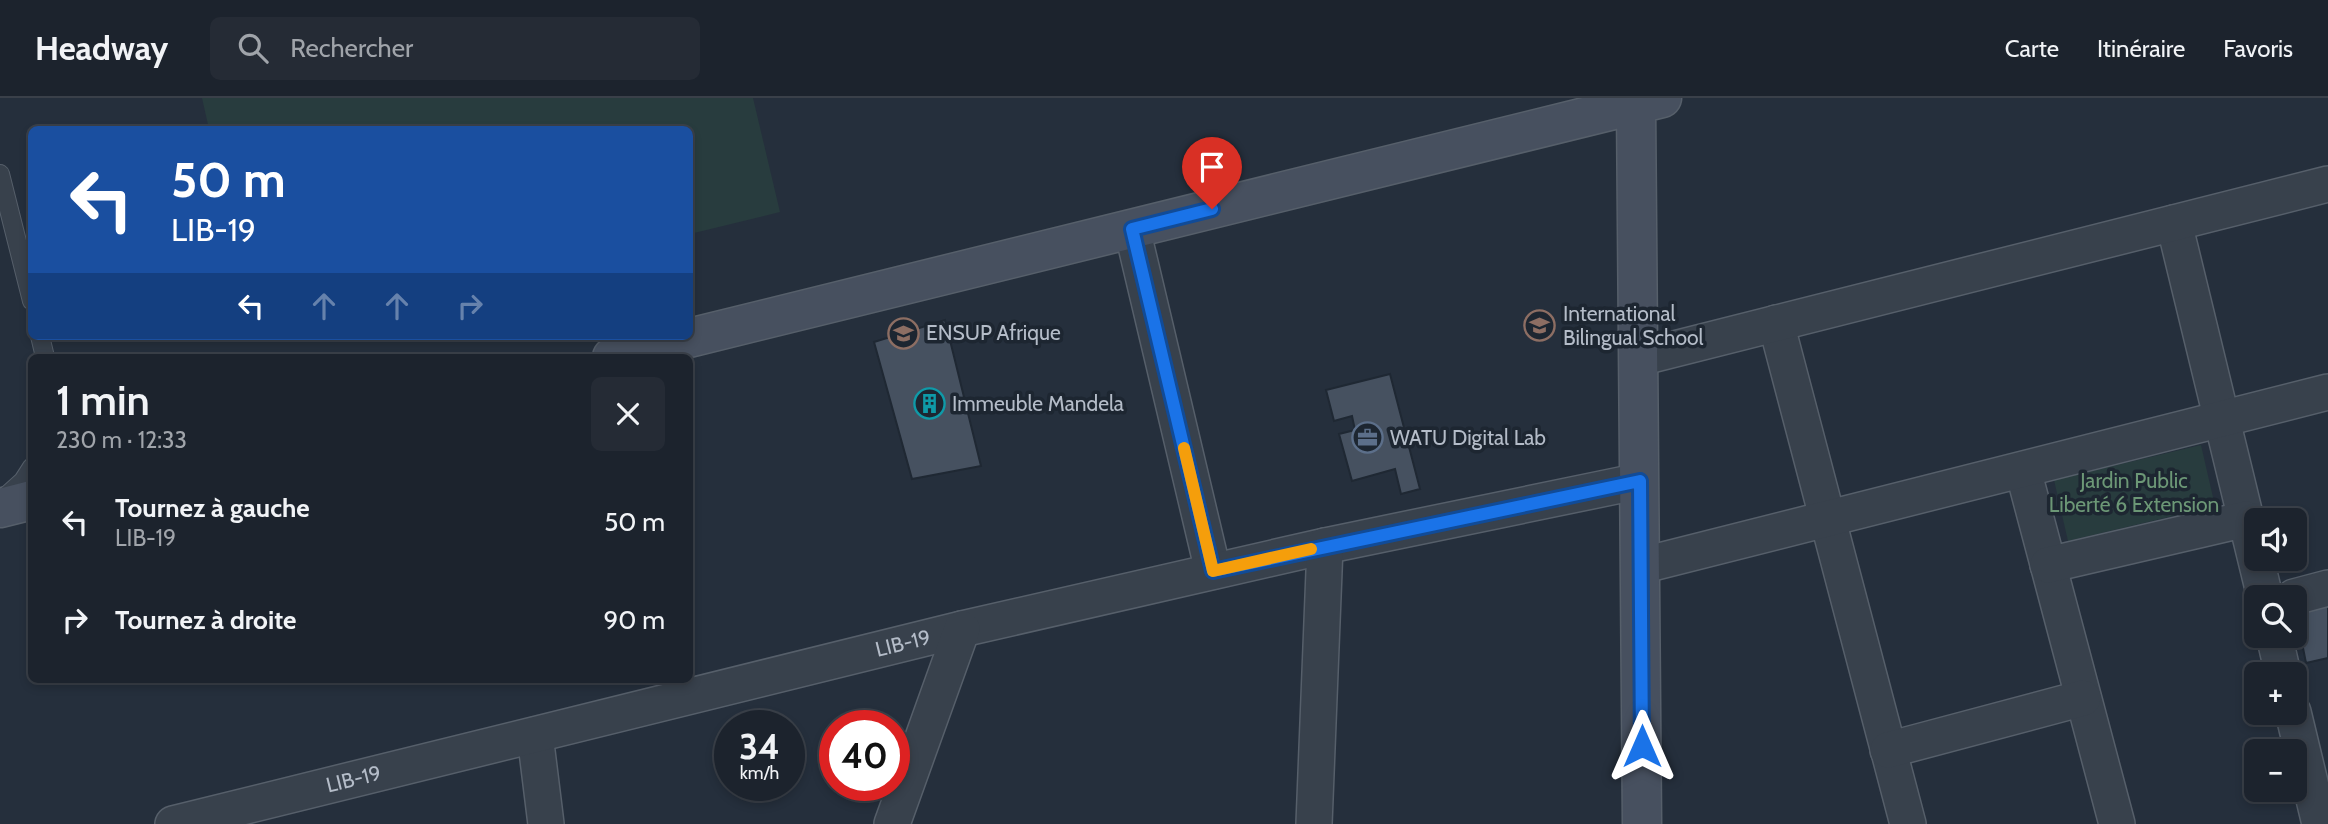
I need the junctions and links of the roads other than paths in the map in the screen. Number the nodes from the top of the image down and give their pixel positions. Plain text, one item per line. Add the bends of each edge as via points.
1 (1649, 101) edge
2 (0, 174) edge
3 (2328, 184) edge
4 (2174, 223) junction
5 (1132, 229) junction
6 (28, 286) edge
7 (1776, 323) junction
8 (693, 337) edge
9 (681, 340) edge
10 (624, 354) edge
11 (1639, 358) junction
12 (2328, 393) edge
13 (2222, 419) junction
14 (2023, 470) junction
15 (28, 473) edge
16 (1640, 481) junction
17 (0, 501) edge
18 (28, 501) edge
19 (0, 508) edge
20 (2244, 511) edge
21 (1827, 519) junction
22 (2244, 519) edge
23 (1325, 546) junction
24 (2048, 565) junction
25 (1640, 566) junction
26 (1213, 571) junction
27 (2328, 588) edge
28 (2307, 594) edge
29 (962, 629) junction
30 (2083, 698) junction
31 (2296, 725) edge
32 (535, 735) junction
33 (1888, 750) junction
34 (252, 814) edge
35 (173, 824) edge
36 (546, 824) edge
37 (892, 824) edge
38 (1314, 824) edge
39 (1642, 824) edge
40 (1908, 824) edge
41 (2117, 824) edge
42 (2320, 824) edge

1 - 5 street
1 - 11 street
2 - 6 lane
3 - 4 street
4 - 7 street
4 - 13 street
5 - 8 street
5 - 26 street
7 - 11 street
7 - 21 street
9 - 10 street
11 - 16 street
12 - 13 street
13 - 14 street
13 - 20 street
14 - 21 street
14 - 24 street
15 - 17 lane
16 - 23 street, LIB-19
16 - 25 street
18 - 19 street
21 - 25 street
21 - 33 street
22 - 24 street
23 - 26 street, LIB-19
23 - 38 street
24 - 30 street
25 - 39 street
26 - 29 street, LIB-19
27 - 28 street
29 - 32 street, LIB-19
29 - 37 street
30 - 33 street
30 - 41 street
31 - 42 street
32 - 34 street, LIB-19
32 - 36 street
33 - 40 street
34 - 35 street, LIB-19

